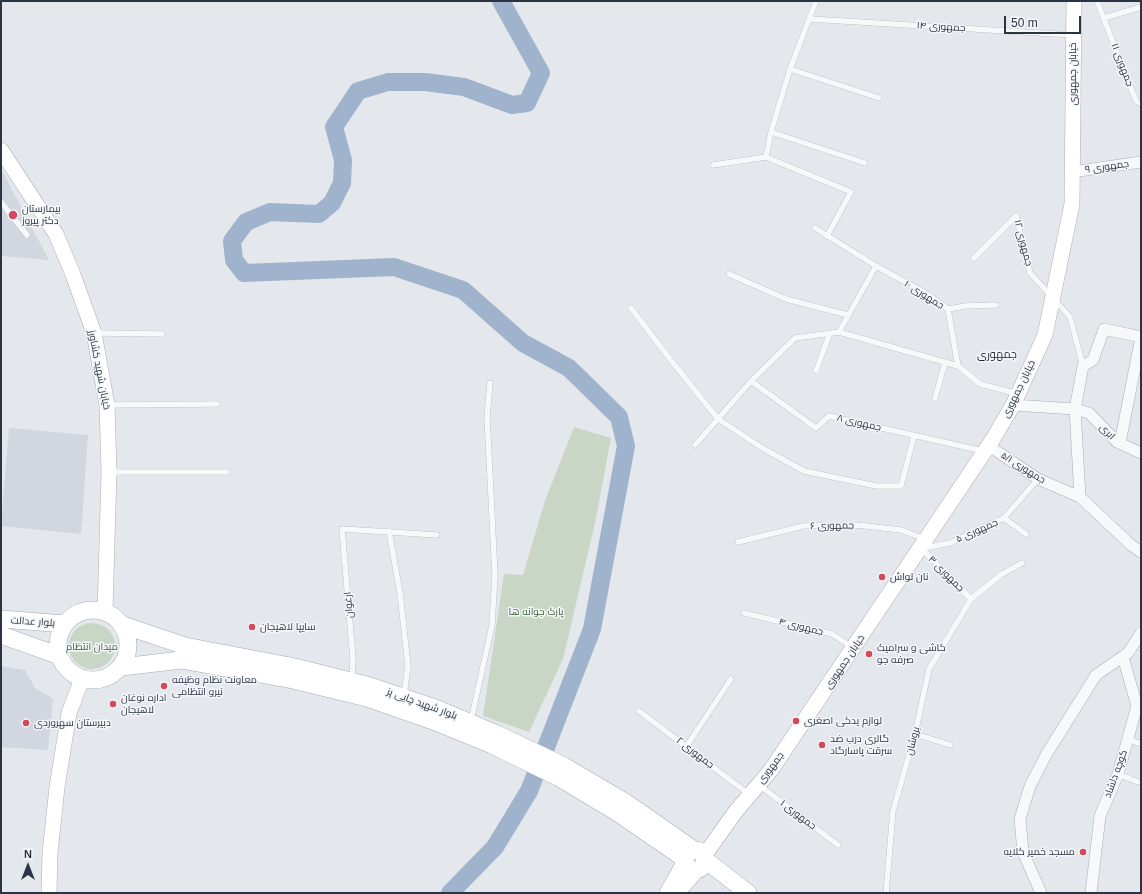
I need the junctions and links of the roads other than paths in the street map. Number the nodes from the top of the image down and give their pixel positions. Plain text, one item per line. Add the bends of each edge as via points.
1 (816, 1) edge
2 (1074, 1) edge
3 (1097, 1) edge
4 (1141, 7) edge
5 (1104, 18) junction
6 (810, 19) junction
7 (1073, 35) junction
8 (790, 69) junction
9 (879, 98) dead end
10 (1141, 104) edge
11 (772, 132) junction
12 (766, 156) junction
13 (5, 159) edge
14 (1141, 162) edge
15 (865, 163) dead end
16 (713, 165) dead end
17 (1072, 172) junction
18 (1, 202) edge
19 (815, 228) dead end
20 (27, 235) dead end
21 (827, 236) junction
22 (974, 258) dead end
23 (876, 266) junction
24 (729, 274) dead end
25 (1052, 298) junction
26 (996, 305) dead end
27 (631, 308) dead end
28 (948, 310) junction
29 (848, 315) junction
30 (839, 332) junction
31 (94, 333) junction
32 (830, 333) junction
33 (162, 334) dead end
34 (1141, 338) edge
35 (945, 363) junction
36 (958, 366) junction
37 (1083, 366) junction
38 (816, 371) dead end
39 (751, 381) junction
40 (490, 383) dead end
41 (935, 398) dead end
42 (1015, 399) junction
43 (217, 404) dead end
44 (107, 405) junction
45 (1075, 409) junction
46 (718, 419) junction
47 (914, 436) junction
48 (1120, 443) junction
49 (695, 445) dead end
50 (987, 449) junction
51 (1141, 453) edge
52 (109, 472) junction
53 (226, 472) dead end
54 (1038, 479) junction
55 (1080, 497) junction
56 (1004, 518) junction
57 (389, 531) junction
58 (1026, 534) dead end
59 (437, 536) dead end
60 (738, 542) dead end
61 (924, 544) junction
62 (1141, 552) edge
63 (1022, 563) dead end
64 (971, 599) junction
65 (105, 612) junction
66 (744, 613) dead end
67 (1, 618) edge
68 (65, 624) junction
69 (122, 625) junction
70 (1141, 633) edge
71 (1, 635) edge
72 (854, 648) junction
73 (60, 656) junction
74 (1123, 657) junction
75 (122, 667) junction
76 (730, 678) dead end
77 (82, 679) junction
78 (352, 682) junction
79 (404, 698) junction
80 (639, 711) dead end
81 (803, 722) joint
82 (471, 723) junction
83 (915, 734) junction
84 (1128, 739) junction
85 (1141, 744) edge
86 (950, 746) dead end
87 (686, 747) junction
88 (517, 750) junction
89 (1118, 774) junction
90 (1138, 782) dead end
91 (754, 790) junction
92 (838, 845) dead end
93 (695, 858) junction
94 (49, 893) edge
95 (668, 893) edge
96 (677, 893) edge
97 (730, 893) edge
98 (748, 893) edge
99 (886, 893) edge
100 (1041, 893) edge
101 (1091, 893) edge

1 - 6 lane
2 - 7 main road, خیابان جمهوری
3 - 5 lane, جمهوری ۱۱
4 - 5 lane
5 - 10 lane, جمهوری ۱۱ via 1136,100
6 - 7 lane, جمهوری ۱۴
6 - 8 lane
7 - 17 main road, خیابان جمهوری
8 - 9 lane
8 - 11 lane
11 - 12 lane
11 - 15 lane
12 - 16 lane
12 - 21 lane via 852,192
13 - 31 main road, خیابان شهید کشاورز via 56,234
14 - 17 street, جمهوری ۹
17 - 25 main road, خیابان جمهوری via 1072,204
18 - 20 lane
19 - 21 lane, جمهوری ۱۰
21 - 23 lane, جمهوری ۱۰
22 - 25 lane, جمهوری ۱۲ via 1016,216 1030,273
23 - 28 lane, جمهوری ۱۰ via 927,294
23 - 29 lane
24 - 29 lane via 786,299
25 - 37 lane via 1070,317
25 - 42 main road, خیابان جمهوری via 1045,335
26 - 28 lane via 965,306
27 - 46 lane
28 - 36 lane, جمهوری ۱۰
29 - 30 lane
30 - 32 lane
30 - 35 lane
31 - 33 lane
31 - 44 main road, خیابان شهید کشاورز
32 - 38 lane
32 - 39 lane via 795,338
34 - 37 street via 1104,329 1093,360
34 - 48 street
35 - 36 lane
35 - 41 lane
36 - 42 lane via 980,384
37 - 45 street
39 - 46 lane
39 - 47 lane, جمهوری ۸ via 816,428 829,416
40 - 82 lane via 487,416 495,582 492,626
42 - 45 street, ابری
42 - 50 main road, خیابان جمهوری
43 - 44 lane
44 - 52 main road, خیابان شهید کشاورز
45 - 48 street, ابری via 1089,413
45 - 55 street
46 - 47 lane via 804,471 876,486 900,486
46 - 49 lane
47 - 50 lane, جمهوری ۸
48 - 51 street, ابری
50 - 54 street, جمهوری ۵/۱
50 - 61 main road, خیابان جمهوری
52 - 53 lane
52 - 65 main road, خیابان شهید کشاورز
54 - 55 street, جمهوری ۵/۱
54 - 56 lane, جمهوری ۵
55 - 62 street
56 - 58 lane
56 - 61 lane, جمهوری ۵ via 950,543
57 - 59 lane
57 - 78 lane, ارغوان via 342,529 353,659
57 - 79 lane via 400,593 408,666
60 - 61 lane, جمهوری ۶ via 803,526 857,525 901,530
61 - 64 lane, جمهوری ۳
61 - 72 main road, خیابان جمهوری
63 - 64 lane via 1002,574
64 - 83 lane, بروشان via 929,669
65 - 68 main road via 83,612 73,616
65 - 69 main road via 115,617
66 - 72 lane, جمهوری ۴ via 832,634
67 - 68 main road, بلوار عدالت
68 - 73 main road via 58,645
69 - 75 main road via 129,646
69 - 78 main road, بلوار شهید چایی پز via 185,646 295,667
70 - 74 street
71 - 73 main road, بلوار عدالت
72 - 81 main road, خیابان جمهوری
73 - 77 main road via 64,666
74 - 84 street, کوچه دلشاد via 1137,706
74 - 100 street via 1096,675 1046,755 1030,786 1020,819 1023,852
75 - 77 main road via 104,679
75 - 88 main road, بلوار شهید چایی پز via 181,660 293,680 366,698
76 - 87 lane
77 - 94 main road via 69,713 57,787 50,853
78 - 79 main road, بلوار شهید چایی پز
79 - 82 main road, بلوار شهید چایی پز
80 - 87 lane, جمهوری ۲
81 - 91 main road, جمهوری via 771,770
82 - 88 main road, بلوار شهید چایی پز
83 - 86 lane
83 - 99 lane, بروشان via 893,811
84 - 85 lane
84 - 89 street, کوچه دلشاد
87 - 91 lane, جمهوری ۲
88 - 93 main road, بلوار شهید چایی پز via 561,772 618,813
89 - 90 lane
89 - 101 street, کوچه دلشاد via 1100,816
91 - 92 lane, جمهوری ۱
91 - 93 main road, جمهوری
93 - 95 main road
93 - 96 main road
93 - 97 main road
93 - 98 main road

